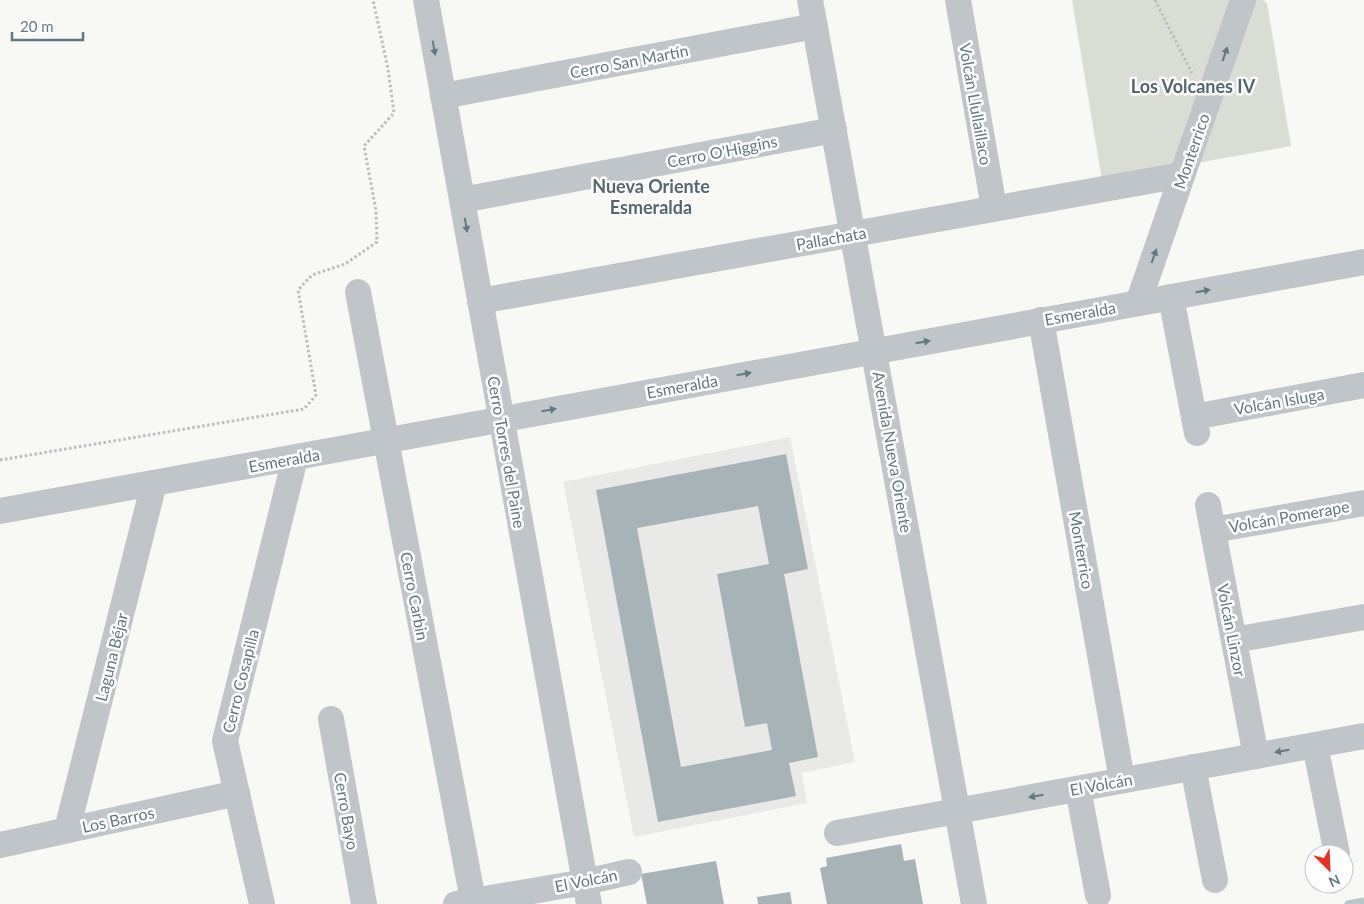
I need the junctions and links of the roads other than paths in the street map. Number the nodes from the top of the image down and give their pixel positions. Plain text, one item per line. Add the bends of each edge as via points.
1 (426, 0) edge
2 (810, 0) edge
3 (958, 0) edge
4 (1243, 0) edge
5 (815, 26) junction
6 (443, 96) junction
7 (834, 130) junction
8 (1182, 174) junction
9 (462, 200) junction
10 (994, 208) junction
11 (853, 234) junction
12 (1364, 262) edge
13 (358, 292) dead end
14 (1172, 296) junction
15 (480, 301) junction
16 (1138, 302) junction
17 (1041, 320) junction
18 (874, 350) junction
19 (1364, 386) edge
20 (502, 419) junction
21 (386, 441) junction
22 (295, 458) junction
23 (154, 483) junction
24 (1364, 502) edge
25 (1208, 505) dead end
26 (1, 516) edge
27 (1213, 530) junction
28 (1364, 617) edge
29 (1234, 640) junction
30 (330, 719) dead end
31 (1364, 736) edge
32 (1315, 745) junction
33 (1256, 756) junction
34 (1193, 767) junction
35 (1122, 780) junction
36 (1078, 789) junction
37 (237, 793) junction
38 (957, 811) junction
39 (67, 830) junction
40 (837, 833) dead end
41 (1335, 844) edge
42 (0, 845) edge
43 (628, 872) dead end
44 (1215, 880) dead end
45 (587, 893) edge
46 (1098, 894) dead end
47 (464, 902) edge
48 (262, 904) edge
49 (364, 904) edge
50 (974, 904) edge

1 -> 6 street, Cerro Torres del Paine
2 - 5 street, Avenida Nueva Oriente
3 - 10 street, Volcán Llullaillaco
8 -> 4 street, Monterrico
5 - 6 street, Cerro San Martín
5 - 7 street, Avenida Nueva Oriente
6 - 9 street, Cerro Torres del Paine
7 - 9 street, Cerro O'Higgins
7 - 11 street, Avenida Nueva Oriente
8 - 10 street, Pallachata
16 -> 8 street, Monterrico
9 -> 15 street, Cerro Torres del Paine
10 - 11 street, Pallachata
11 - 15 street, Pallachata
11 - 18 street, Avenida Nueva Oriente
14 -> 12 street, Esmeralda
13 - 21 street, Cerro Carbin
14 - 16 street, Esmeralda
14 - 19 street, Volcán Isluga via 1195,426
15 - 20 street, Cerro Torres del Paine
16 - 17 street, Esmeralda
18 -> 17 street, Esmeralda
17 - 35 street, Monterrico
20 -> 18 street, Esmeralda
18 - 38 street, Avenida Nueva Oriente
20 - 21 street, Esmeralda
20 - 45 street, Cerro Torres del Paine
21 - 22 street, Esmeralda
21 - 47 street, Cerro Carbin
22 - 23 street, Esmeralda
22 - 37 street, Cerro Cosapilla via 225,741
23 - 26 street, Esmeralda
23 - 39 street, Laguna Béjar
24 - 27 street, Volcán Pomerape
25 - 27 street, Volcán Linzor
27 - 29 street, Volcán Linzor
28 - 29 street
29 - 33 street, Volcán Linzor
30 - 49 street, Cerro Bayo
31 - 32 street, El Volcán
32 -> 33 street, El Volcán
32 - 41 street
33 - 34 street, El Volcán
34 - 35 street, El Volcán
34 - 44 street
35 - 36 street, El Volcán
36 -> 38 street, El Volcán
36 - 46 street
37 - 39 street, Los Barros
37 - 48 street, Cerro Cosapilla
38 - 40 street, El Volcán
38 - 50 street, Avenida Nueva Oriente
39 - 42 street, Los Barros
43 - 45 street, El Volcán
45 - 47 street, El Volcán

